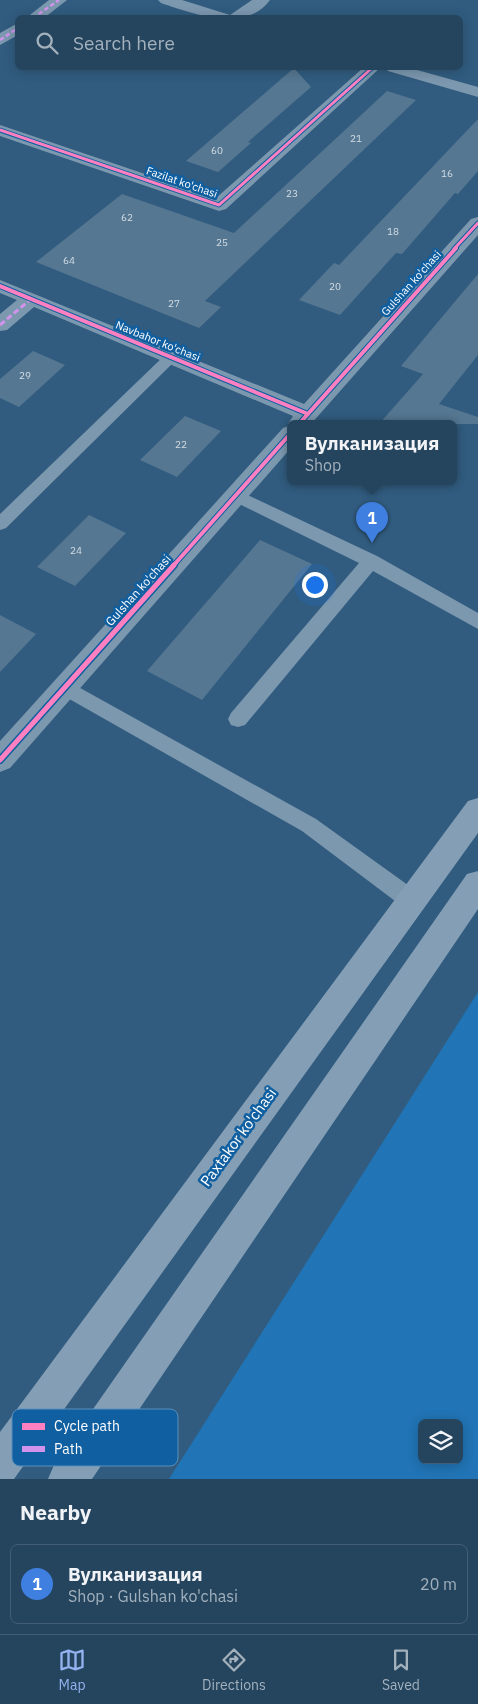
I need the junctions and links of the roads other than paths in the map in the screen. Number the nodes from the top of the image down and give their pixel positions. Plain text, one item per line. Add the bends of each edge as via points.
1 (59, 0) edge
2 (166, 0) edge
3 (262, 0) edge
4 (37, 15) edge
5 (214, 15) edge
6 (240, 15) edge
7 (15, 30) edge
8 (0, 40) edge
9 (370, 70) edge
10 (401, 70) edge
11 (478, 92) edge
12 (0, 130) edge
13 (478, 223) edge
14 (0, 286) edge
15 (31, 299) junction
16 (0, 325) edge
17 (171, 357) junction
18 (304, 419) edge
19 (287, 438) edge
20 (235, 496) junction
21 (0, 524) edge
22 (371, 561) junction
23 (478, 622) edge
24 (64, 687) junction
25 (238, 719) dead end
26 (0, 760) edge
27 (478, 810) edge
28 (478, 884) edge
29 (411, 900) junction
30 (41, 1409) edge
31 (116, 1409) edge
32 (12, 1449) edge
33 (0, 1465) edge
34 (77, 1466) edge
35 (68, 1479) edge

1 - 4 street
2 - 5 street
3 - 6 street
7 - 8 street
9 - 12 street, Fazilat ko'chasi via 219,205
10 - 11 street
13 - 18 street, Gulshan ko'chasi
14 - 15 street, Navbahor ko'chasi
15 - 16 street
15 - 17 street, Navbahor ko'chasi
17 - 18 street, Navbahor ko'chasi
17 - 21 lane
19 - 20 street, Gulshan ko'chasi
20 - 22 lane
20 - 24 street, Gulshan ko'chasi
22 - 23 lane
22 - 25 lane
24 - 26 street, Gulshan ko'chasi
24 - 29 lane via 309,825
27 - 29 main road, Paxtakor ko'chasi
28 - 31 main road
29 - 30 main road, Paxtakor ko'chasi
32 - 33 main road, Paxtakor ko'chasi
34 - 35 main road

